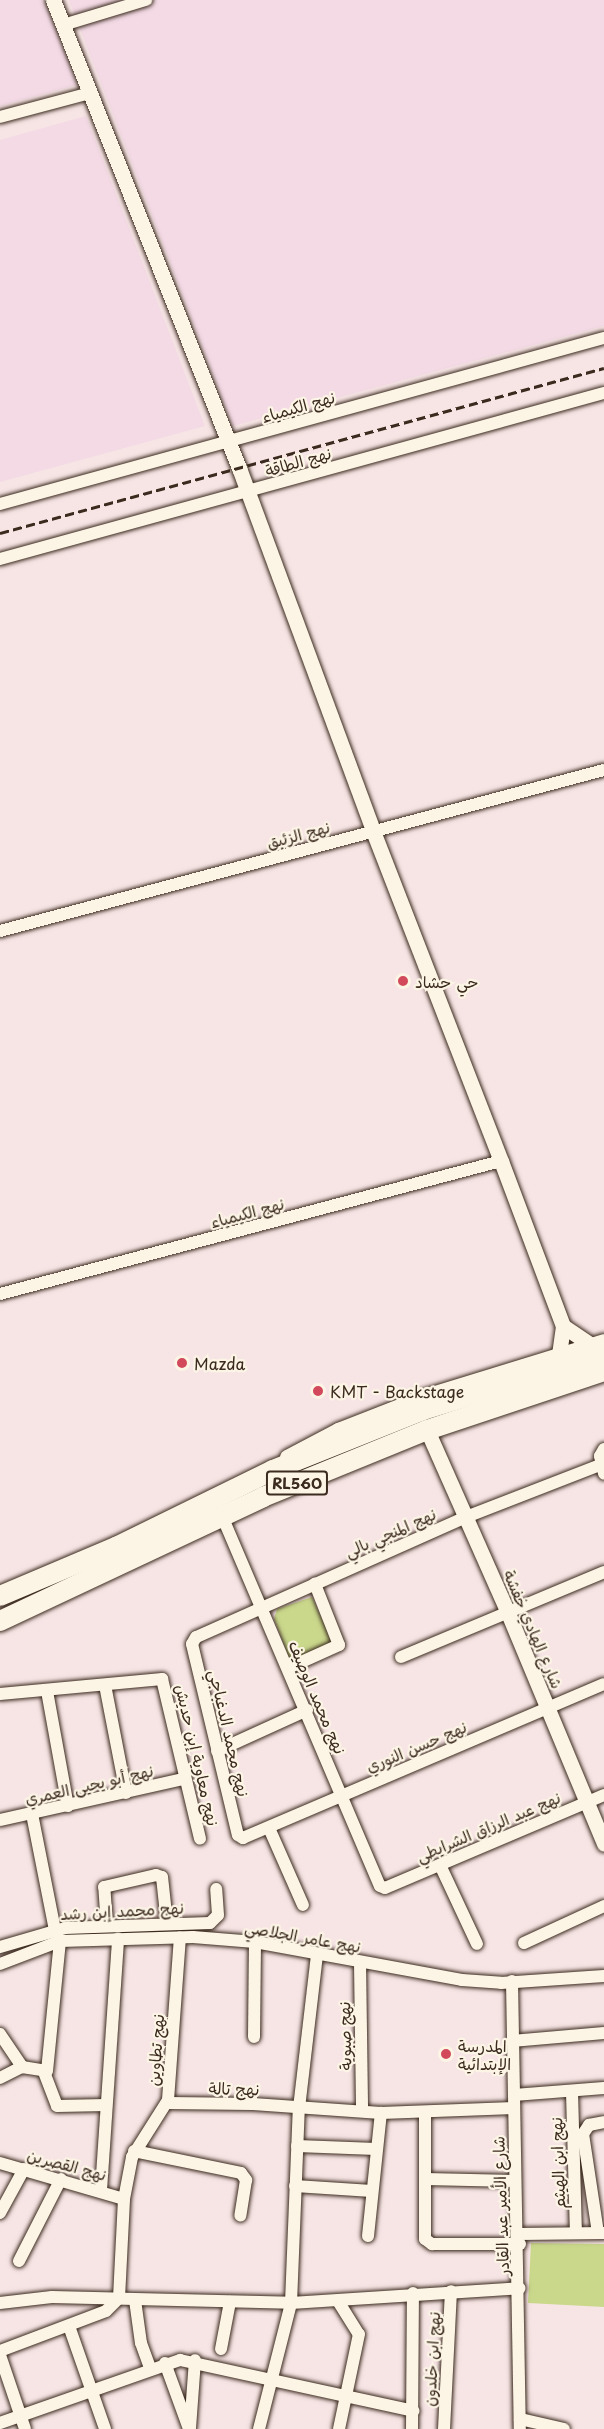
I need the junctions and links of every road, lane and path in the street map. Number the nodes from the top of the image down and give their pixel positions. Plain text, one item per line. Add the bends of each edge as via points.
1 (53, 0) edge
2 (146, 0) edge
3 (63, 25) junction
4 (90, 93) junction
5 (0, 117) edge
6 (604, 338) edge
7 (604, 393) edge
8 (229, 442) junction
9 (248, 492) junction
10 (0, 504) edge
11 (0, 559) edge
12 (604, 770) edge
13 (373, 831) junction
14 (0, 931) edge
15 (501, 1161) junction
16 (0, 1293) edge
17 (562, 1326) junction
18 (600, 1347) edge
19 (559, 1353) junction
20 (604, 1371) edge
21 (427, 1430) junction
22 (604, 1449) edge
23 (602, 1469) edge
24 (273, 1470) junction
25 (222, 1516) junction
26 (466, 1517) junction
27 (604, 1572) edge
28 (315, 1584) junction
29 (0, 1596) edge
30 (262, 1606) junction
31 (508, 1613) junction
32 (3, 1620) edge
33 (196, 1637) joint
34 (401, 1658) dead end
35 (288, 1668) junction
36 (604, 1684) edge
37 (105, 1685) junction
38 (46, 1691) junction
39 (0, 1694) edge
40 (547, 1708) junction
41 (307, 1710) junction
42 (217, 1751) junction
43 (184, 1779) junction
44 (126, 1793) junction
45 (604, 1795) edge
46 (341, 1796) junction
47 (586, 1802) junction
48 (68, 1806) junction
49 (32, 1814) junction
50 (0, 1820) edge
51 (269, 1828) junction
52 (240, 1837) joint
53 (200, 1839) dead end
54 (604, 1844) edge
55 (440, 1865) junction
56 (385, 1888) joint
57 (216, 1889) dead end
58 (303, 1905) dead end
59 (604, 1906) edge
60 (167, 1923) junction
61 (107, 1926) junction
62 (58, 1935) junction
63 (180, 1937) junction
64 (118, 1939) junction
65 (255, 1942) junction
66 (524, 1943) dead end
67 (477, 1944) dead end
68 (0, 1947) edge
69 (317, 1954) junction
70 (360, 1962) junction
71 (0, 1964) edge
72 (604, 1976) edge
73 (512, 1981) junction
74 (604, 2033) edge
75 (0, 2034) edge
76 (254, 2037) dead end
77 (512, 2041) junction
78 (22, 2067) junction
79 (44, 2072) junction
80 (0, 2078) edge
81 (604, 2088) edge
82 (572, 2092) junction
83 (514, 2101) junction
84 (168, 2103) junction
85 (106, 2105) junction
86 (299, 2108) junction
87 (362, 2110) junction
88 (425, 2113) junction
89 (381, 2114) junction
90 (604, 2122) edge
91 (297, 2146) junction
92 (376, 2149) junction
93 (134, 2151) junction
94 (0, 2163) edge
95 (24, 2169) junction
96 (62, 2179) junction
97 (425, 2179) junction
98 (515, 2181) junction
99 (295, 2186) junction
100 (101, 2190) junction
101 (372, 2191) junction
102 (124, 2199) junction
103 (0, 2212) edge
104 (240, 2216) dead end
105 (576, 2233) junction
106 (601, 2233) edge
107 (368, 2236) dead end
108 (519, 2239) junction
109 (19, 2261) dead end
110 (520, 2288) junction
111 (451, 2291) junction
112 (413, 2293) junction
113 (118, 2298) junction
114 (135, 2300) junction
115 (338, 2301) junction
116 (230, 2302) junction
117 (0, 2303) edge
118 (291, 2303) junction
119 (69, 2326) junction
120 (221, 2349) dead end
121 (0, 2353) edge
122 (195, 2360) junction
123 (165, 2363) junction
124 (150, 2368) junction
125 (272, 2378) junction
126 (92, 2389) junction
127 (343, 2395) junction
128 (413, 2411) junction
129 (20, 2415) junction
130 (0, 2422) edge
131 (520, 2424) edge
132 (25, 2429) edge
133 (105, 2429) edge
134 (189, 2429) edge
135 (259, 2429) edge
136 (339, 2429) edge
137 (412, 2429) edge
138 (444, 2429) edge
139 (564, 2429) edge

1 - 3 street
2 - 3 street
3 - 4 street
4 - 5 street
4 - 8 street
6 - 8 street, نهج الكيمياء
7 - 9 street, نهج الطاقة
8 - 9 street
8 - 10 street, نهج الكيمياء
9 - 11 street, نهج الطاقة
9 - 13 street
12 - 13 street, نهج الزئبق
13 - 14 street, نهج الزئبق
13 - 15 street
15 - 16 street, نهج الكيمياء
15 - 17 street
17 - 18 street
17 - 19 street
18 - 19 street
18 - 24 highway, RL560 via 423,1410
19 - 24 street via 422,1397 338,1430 284,1459
20 - 21 highway, RL560
21 - 25 highway, RL560
21 - 26 street, شارع الهادي خفشة
22 - 23 street
23 - 26 street, نهج المنجي بالي
24 - 29 highway, RL560 via 116,1547
25 - 30 street, نهج محمد الوصيف
25 - 32 highway, RL560
26 - 28 street, نهج المنجي بالي
26 - 31 street, شارع الهادي خفشة
27 - 31 street
28 - 30 street, نهج المنجي بالي
28 - 35 street via 339,1645
30 - 33 street, نهج المنجي بالي
30 - 35 street, نهج محمد الوصيف
31 - 34 street
31 - 40 street, شارع الهادي خفشة
33 - 42 street, نهج محمد الدغباجي via 192,1644
35 - 41 street, نهج محمد الوصيف
36 - 40 street, نهج حسن النوري
37 - 38 street
37 - 43 street, نهج معاوية إبن حديش via 162,1679
37 - 44 street
38 - 39 street
38 - 48 street
40 - 46 street, نهج حسن النوري
40 - 47 street, شارع الهادي خفشة
41 - 42 street
41 - 46 street, نهج محمد الوصيف
42 - 52 street, نهج محمد الدغباجي
43 - 44 street, نهج أبو يحيى العمري
43 - 53 street, نهج معاوية إبن حديش
44 - 48 street, نهج أبو يحيى العمري
45 - 47 street, نهج عبد الرزاق الشرايطي
46 - 51 street, نهج حسن النوري
46 - 56 street, نهج محمد الوصيف via 378,1883
47 - 54 street, شارع الهادي خفشة
47 - 55 street, نهج عبد الرزاق الشرايطي
48 - 49 street, نهج أبو يحيى العمري
49 - 50 street, نهج أبو يحيى العمري
49 - 62 street
51 - 52 street, نهج حسن النوري
51 - 58 street
55 - 56 street, نهج عبد الرزاق الشرايطي
55 - 67 street
57 - 60 street, نهج محمد إبن رشد via 216,1920
59 - 66 street
60 - 61 street, نهج محمد إبن رشد
60 - 61 street via 162,1877 156,1875 104,1887
61 - 62 street, نهج محمد إبن رشد
62 - 64 street, نهج عامر الجلاصي
62 - 68 street, نهج محمد إبن رشد
62 - 71 street, نهج عامر الجلاصي
62 - 79 street
63 - 64 street, نهج عامر الجلاصي
63 - 65 street, نهج عامر الجلاصي
63 - 84 street, نهج تطاوين
64 - 85 street
65 - 69 street, نهج عامر الجلاصي
65 - 76 street
69 - 70 street, نهج عامر الجلاصي
69 - 86 street
70 - 73 street, نهج عامر الجلاصي via 462,1980
70 - 87 street, نهج صبوية
72 - 73 street, نهج عامر الجلاصي
73 - 77 street, شارع الأمير عبد القادر
74 - 77 street
75 - 78 street
77 - 83 street, شارع الأمير عبد القادر
78 - 79 street
78 - 80 street
79 - 85 street via 57,2106
81 - 82 street, نهج تالة
82 - 83 street, نهج تالة
82 - 105 street, نهج ابن الهيثم
83 - 88 street, نهج تالة
83 - 98 street, شارع الأمير عبد القادر
84 - 86 street, نهج تالة
84 - 93 street, نهج تطاوين
85 - 100 street
86 - 87 street, نهج تالة
86 - 91 street
87 - 89 street, نهج تالة
88 - 89 street, نهج تالة
88 - 97 street
89 - 92 street
90 - 106 street via 589,2125 584,2134
91 - 92 street
91 - 99 street
92 - 101 street
93 - 102 street, نهج تطاوين
93 - 104 street via 241,2173 246,2180
94 - 95 street, نهج القصرين
95 - 96 street, نهج القصرين
95 - 103 street
96 - 100 street, نهج القصرين
96 - 109 street
97 - 98 street
97 - 108 street via 425,2231 429,2242
98 - 108 street, شارع الأمير عبد القادر
99 - 101 street
99 - 118 street
100 - 102 street, نهج القصرين
101 - 107 street
102 - 113 street, نهج تطاوين
105 - 106 street
105 - 108 street
108 - 110 street, شارع الأمير عبد القادر
110 - 111 street
110 - 131 street, شارع الأمير عبد القادر
111 - 112 street
111 - 138 street, نهج ابن خلدون
112 - 115 street
112 - 128 street
113 - 114 street
113 - 117 street via 42,2297
113 - 119 street via 106,2312
114 - 116 street
114 - 124 street via 141,2343
115 - 118 street
115 - 127 street via 359,2334
116 - 118 street
116 - 120 street
118 - 125 street
119 - 121 street
119 - 126 street
121 - 129 street
122 - 123 street
122 - 125 street
122 - 134 street
123 - 124 street
123 - 134 street
124 - 126 street
125 - 127 street
125 - 135 street
126 - 129 street
126 - 133 street
127 - 128 street
127 - 136 street
128 - 137 street
129 - 130 street
129 - 132 street
131 - 139 street

